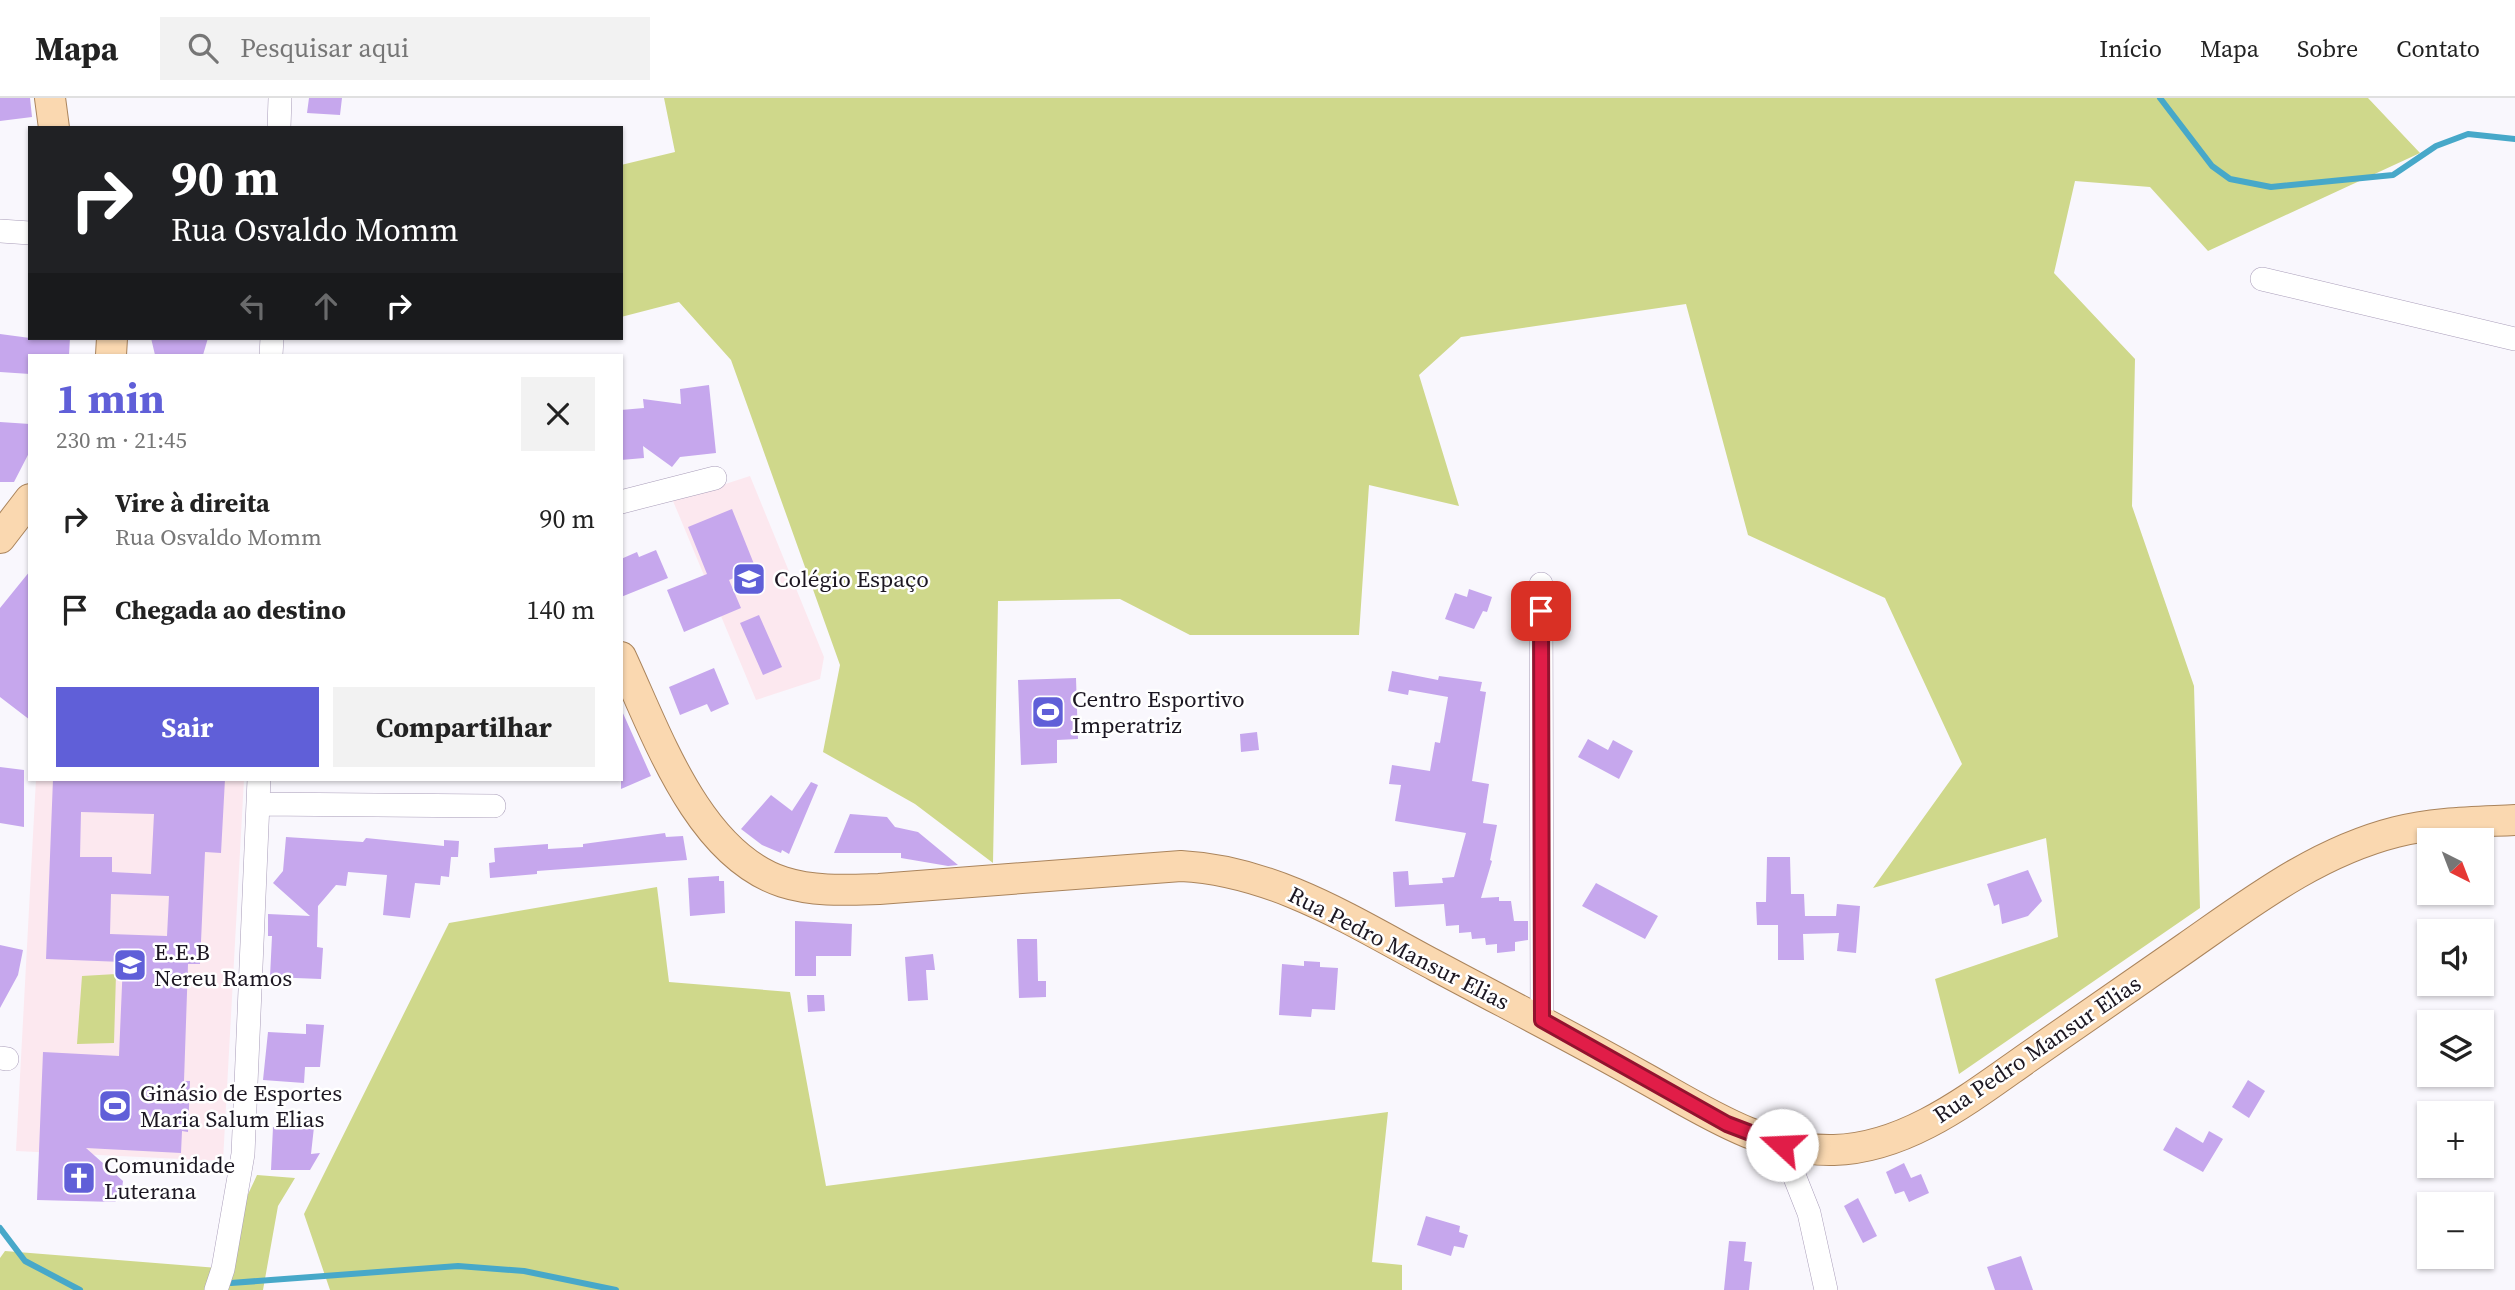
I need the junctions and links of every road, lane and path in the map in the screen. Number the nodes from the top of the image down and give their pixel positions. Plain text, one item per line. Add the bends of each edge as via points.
1 (50, 98) edge
2 (279, 98) edge
3 (54, 126) edge
4 (279, 126) edge
5 (0, 231) edge
6 (28, 233) edge
7 (2262, 279) dead end
8 (2515, 339) edge
9 (715, 478) dead end
10 (623, 501) edge
11 (28, 502) edge
12 (0, 540) edge
13 (28, 540) edge
14 (1541, 584) dead end
15 (623, 661) edge
16 (259, 781) edge
17 (258, 803) junction
18 (494, 806) dead end
19 (2515, 820) edge
20 (1542, 1020) junction
21 (1782, 1145) junction
22 (216, 1290) edge
23 (1826, 1290) edge

1 - 3 main road
2 - 4 street
5 - 6 street
7 - 8 street
9 - 10 street
11 - 12 main road
12 - 13 main road
14 - 20 street
15 - 20 main road, Rua Pedro Mansur Elias via 676,775 708,823 744,860 783,882 841,891 1181,866 1217,870 1319,903
16 - 17 street
17 - 18 street
17 - 22 street via 243,1154
19 - 21 main road, Rua Pedro Mansur Elias via 2396,832 2325,858 2262,894 1981,1091 1931,1121 1858,1148 1808,1150
20 - 21 main road, Rua Pedro Mansur Elias via 1727,1124
21 - 23 street via 1809,1213

